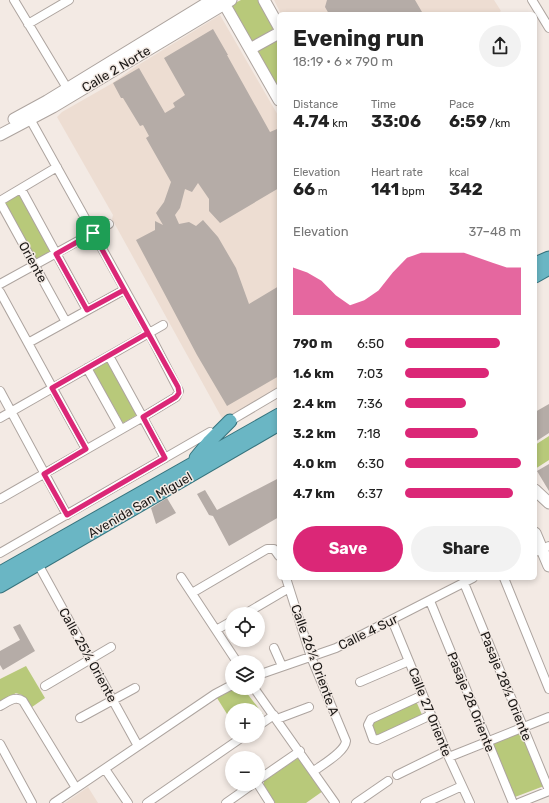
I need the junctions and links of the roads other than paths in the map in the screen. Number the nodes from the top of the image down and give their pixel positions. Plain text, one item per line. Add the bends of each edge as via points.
1 (14, 0) edge
2 (69, 0) edge
3 (212, 0) edge
4 (264, 0) edge
5 (532, 0) edge
6 (226, 1) edge
7 (277, 23) edge
8 (28, 24) junction
9 (549, 28) edge
10 (277, 33) edge
11 (250, 49) junction
12 (67, 88) junction
13 (277, 96) edge
14 (30, 119) junction
15 (0, 127) edge
16 (0, 135) edge
17 (57, 168) junction
18 (21, 189) junction
19 (0, 201) edge
20 (110, 224) dead end
21 (93, 233) junction
22 (56, 254) junction
23 (549, 258) edge
24 (537, 263) edge
25 (35, 265) junction
26 (549, 268) edge
27 (537, 275) edge
28 (0, 284) edge
29 (124, 290) junction
30 (0, 292) edge
31 (87, 310) junction
32 (66, 322) junction
33 (163, 325) dead end
34 (148, 333) junction
35 (28, 343) junction
36 (109, 356) junction
37 (87, 368) junction
38 (52, 388) junction
39 (0, 391) edge
40 (277, 393) edge
41 (11, 412) junction
42 (277, 416) edge
43 (143, 417) junction
44 (0, 418) edge
45 (230, 421) joint
46 (277, 425) edge
47 (121, 429) junction
48 (210, 432) dead end
49 (86, 449) junction
50 (165, 458) junction
51 (192, 464) junction
52 (44, 474) junction
53 (537, 492) edge
54 (0, 499) edge
55 (549, 503) edge
56 (67, 515) junction
57 (537, 538) edge
58 (542, 549) edge
59 (277, 553) edge
60 (0, 554) edge
61 (38, 564) junction
62 (549, 566) edge
63 (0, 573) edge
64 (181, 577) dead end
65 (287, 580) edge
66 (469, 580) edge
67 (505, 580) edge
68 (464, 583) junction
69 (0, 586) edge
70 (290, 588) junction
71 (192, 593) junction
72 (430, 601) junction
73 (257, 607) edge
74 (392, 620) junction
75 (225, 625) edge
76 (216, 630) junction
77 (111, 647) dead end
78 (274, 648) dead end
79 (232, 655) edge
80 (311, 656) junction
81 (90, 660) junction
82 (409, 661) junction
83 (282, 666) junction
84 (265, 672) edge
85 (360, 682) dead end
86 (45, 686) dead end
87 (135, 688) dead end
88 (225, 689) edge
89 (549, 689) edge
90 (259, 695) edge
91 (423, 695) junction
92 (113, 700) junction
93 (0, 706) edge
94 (309, 707) dead end
95 (431, 715) junction
96 (276, 717) junction
97 (549, 717) edge
98 (80, 718) dead end
99 (265, 722) edge
100 (523, 727) junction
101 (487, 742) junction
102 (234, 743) edge
103 (0, 744) edge
104 (138, 746) junction
105 (300, 751) junction
106 (448, 754) junction
107 (105, 769) junction
108 (314, 771) junction
109 (265, 775) edge
110 (397, 775) dead end
111 (388, 781) dead end
112 (462, 786) junction
113 (76, 788) junction
114 (549, 790) edge
115 (243, 791) edge
116 (262, 791) edge
117 (32, 803) edge
118 (54, 803) edge
119 (128, 803) edge
120 (147, 803) edge
121 (226, 803) edge
122 (270, 803) edge
123 (336, 803) edge
124 (356, 803) edge
125 (425, 803) edge
126 (470, 803) edge
127 (513, 803) edge
128 (519, 803) edge

1 - 8 street
2 - 8 street
3 - 12 main road, Calle 2 Norte
4 - 7 main road
5 - 9 street
6 - 11 main road
6 - 14 main road, Calle 2 Norte
8 - 12 street
10 - 11 main road
11 - 13 main road
12 - 15 main road, Calle 2 Norte
14 - 16 main road, Calle 2 Norte
14 - 17 street
17 - 18 street
17 - 21 street
18 - 19 street
18 - 22 street
19 - 25 street, Oriente
20 - 21 street
21 - 22 street
21 - 29 street
22 - 25 street
22 - 31 street
23 - 24 highway
25 - 28 street
25 - 32 street, Oriente
26 - 27 highway
29 - 31 street
29 - 34 street
30 - 35 street
31 - 32 street
32 - 35 street
33 - 34 street
34 - 36 street
34 - 43 street via 179,393
35 - 38 street
36 - 37 street
36 - 43 street
37 - 38 street
37 - 47 street
38 - 41 street
38 - 49 street
39 - 41 street
40 - 45 street
41 - 44 street
41 - 52 street
42 - 51 highway, Avenida San Miguel
43 - 47 street
43 - 50 street
45 - 51 highway
46 - 61 highway, Avenida San Miguel
47 - 49 street
48 - 50 street
49 - 52 street
50 - 56 street
51 - 63 highway, Avenida San Miguel
52 - 54 street
52 - 56 street
53 - 55 main road
56 - 60 street
57 - 58 main road
58 - 62 main road
59 - 71 street via 269,548 264,550
61 - 69 highway, Avenida San Miguel
61 - 81 street, Calle 25½ Oriente
64 - 71 street
65 - 70 street, Calle 26½ Oriente A
66 - 68 street, Calle 4 Sur
67 - 89 street
68 - 72 street, Calle 4 Sur
68 - 100 street, Pasaje 28½ Oriente
70 - 73 street
70 - 80 street, Calle 26½ Oriente A
71 - 76 street
72 - 74 street, Calle 4 Sur
72 - 101 street, Pasaje 28 Oriente
74 - 80 street, Calle 4 Sur via 336,648
74 - 82 street, Calle 27 Oriente
75 - 76 street
76 - 79 street
77 - 81 street
78 - 83 street
80 - 83 street, Calle 4 Sur
80 - 108 street, Calle 26½ Oriente A via 346,741 340,752
81 - 86 street
81 - 92 street, Calle 25½ Oriente
82 - 85 street
82 - 91 street, Calle 27 Oriente
83 - 84 street, Calle 4 Sur
87 - 92 street
88 - 104 street
90 - 96 street
91 - 95 street, Calle 27 Oriente
91 - 95 street via 371,719 368,725 373,739
92 - 98 street
92 - 104 street, Calle 25½ Oriente
93 - 113 street via 13,698 19,698 24,703
94 - 96 street
95 - 106 street, Calle 27 Oriente
96 - 99 street
96 - 105 street
97 - 100 street
100 - 101 street
100 - 114 street, Pasaje 28½ Oriente
101 - 106 street
101 - 127 street, Pasaje 28 Oriente
102 - 120 street
103 - 117 street
104 - 107 street
105 - 108 street
105 - 109 street
106 - 110 street
106 - 112 street, Calle 27 Oriente
107 - 113 street
107 - 119 street
108 - 123 street
111 - 124 street
112 - 125 street
112 - 126 street, Calle 27 Oriente
113 - 118 street
114 - 128 street
115 - 121 street
116 - 122 street

